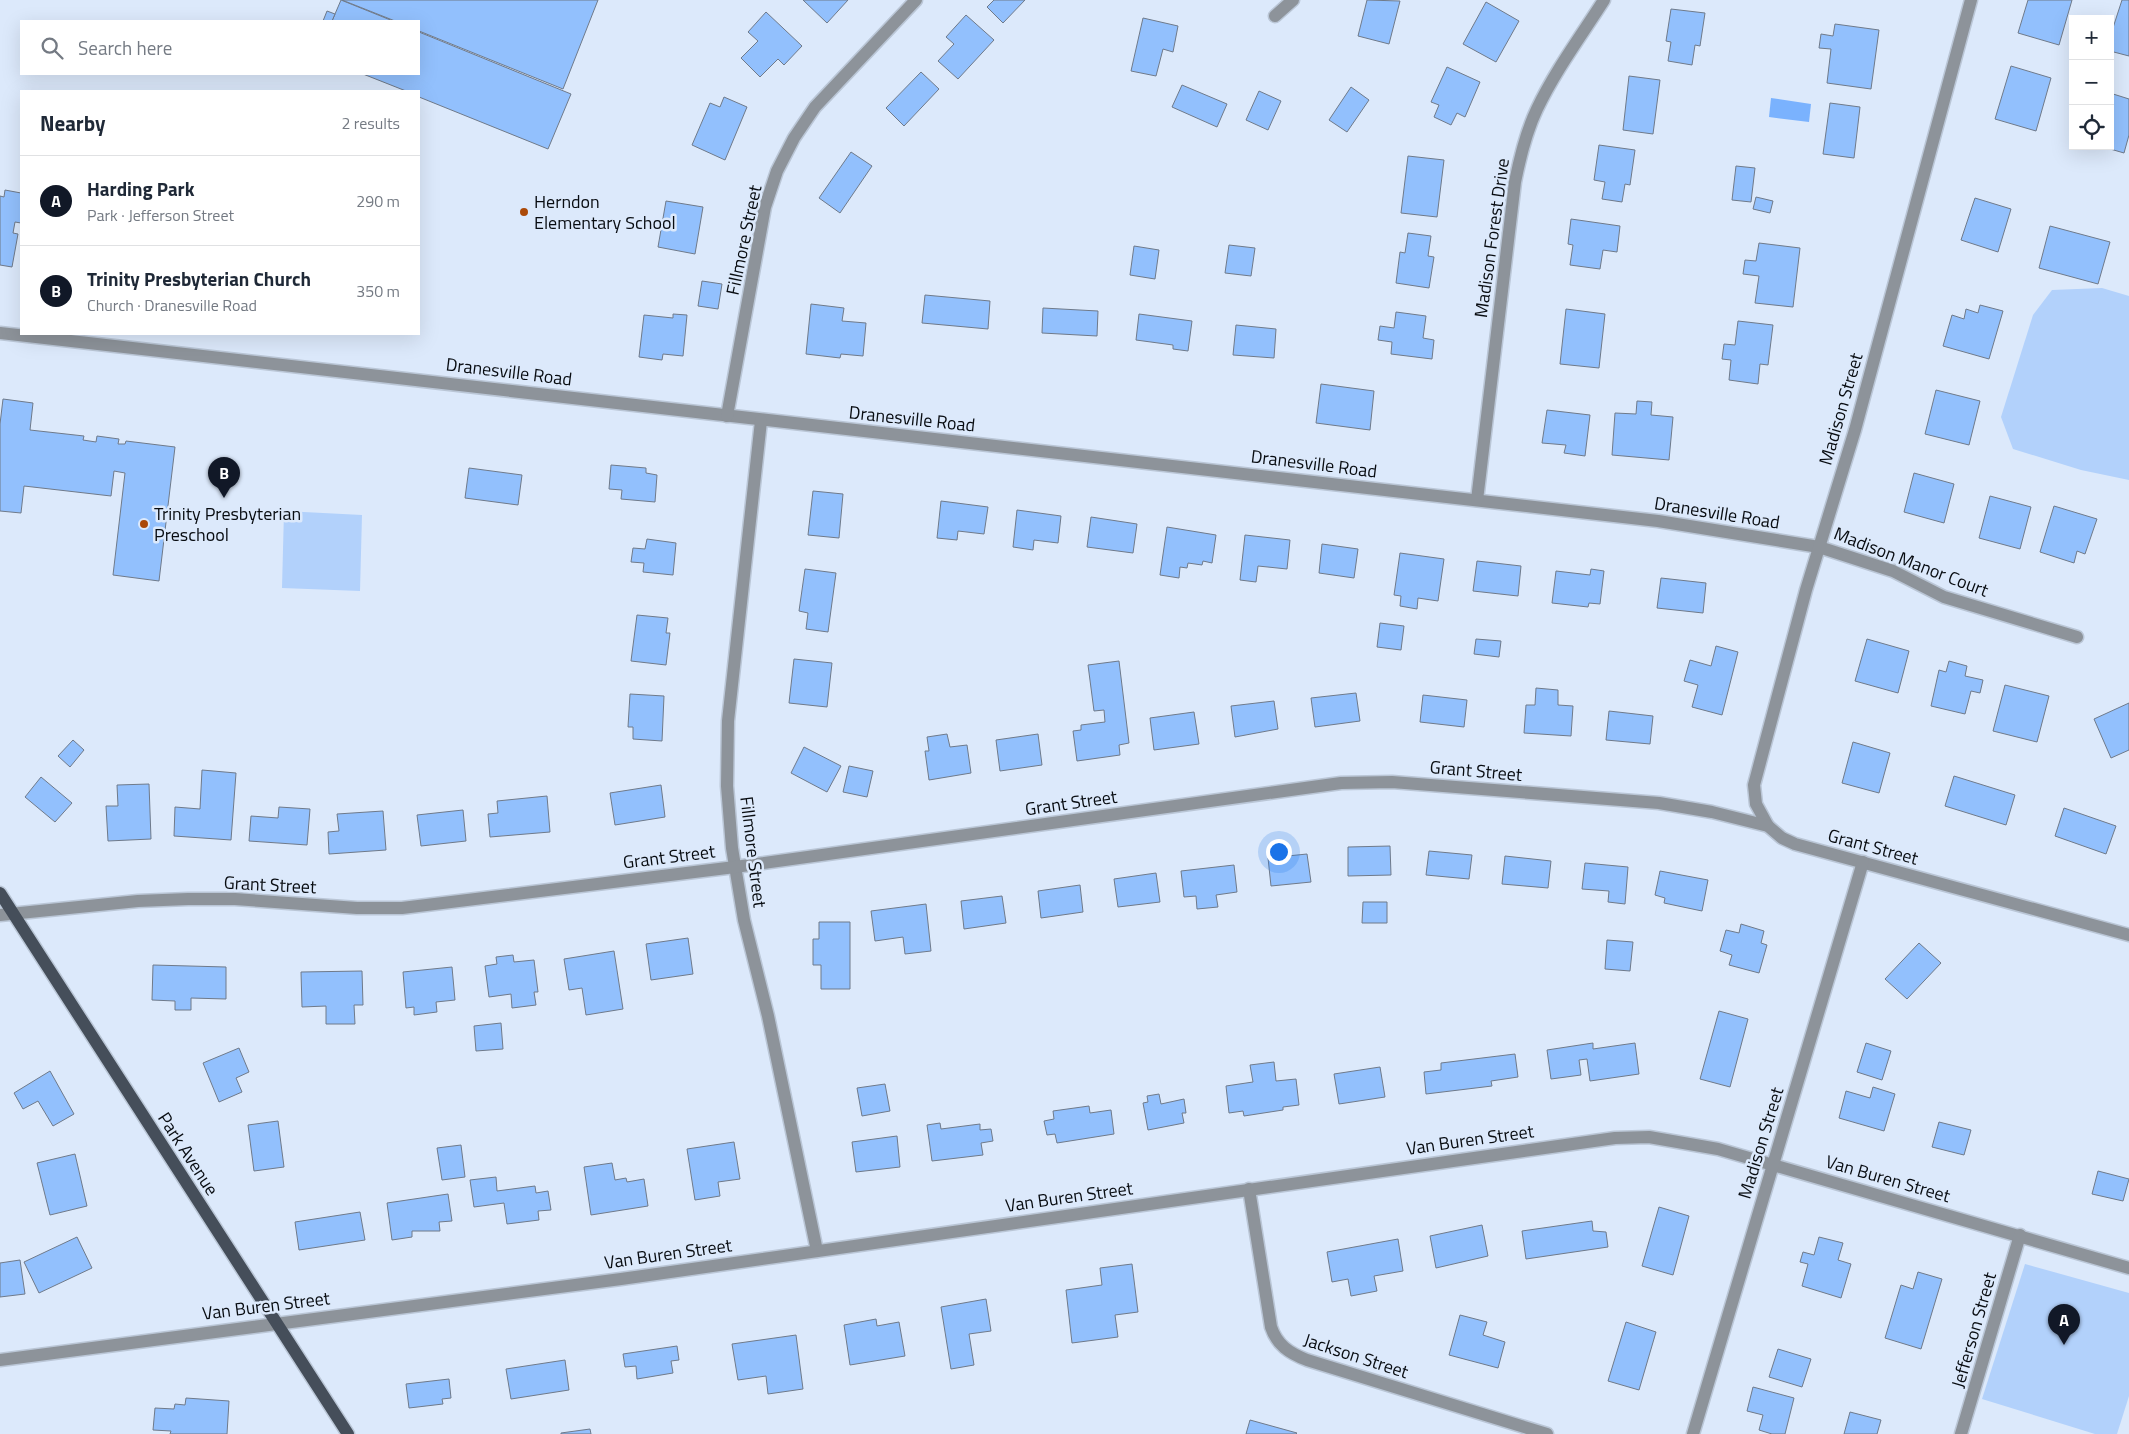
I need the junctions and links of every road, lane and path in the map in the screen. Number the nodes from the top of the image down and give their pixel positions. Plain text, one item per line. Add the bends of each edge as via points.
1 (916, 0) edge
2 (1293, 0) edge
3 (1604, 0) edge
4 (1971, 0) edge
5 (1275, 16) dead end
6 (0, 333) edge
7 (728, 416) junction
8 (760, 420) junction
9 (1478, 500) junction
10 (1819, 546) junction
11 (2077, 637) dead end
12 (1768, 826) junction
13 (1863, 862) junction
14 (735, 867) junction
15 (0, 893) edge
16 (7, 915) edge
17 (2129, 935) edge
18 (1772, 1165) junction
19 (1249, 1189) junction
20 (2020, 1235) junction
21 (817, 1251) junction
22 (2129, 1268) edge
23 (276, 1323) junction
24 (0, 1360) edge
25 (348, 1434) edge
26 (1547, 1434) edge
27 (1693, 1434) edge
28 (1961, 1434) edge

1 - 7 street, Fillmore Street via 815,107 794,138 778,171 765,207
2 - 5 street
3 - 9 street, Madison Forest Drive via 1536,110 1514,182
4 - 10 street, Madison Street via 1854,430
6 - 7 street, Dranesville Road
7 - 8 street, Dranesville Road
8 - 9 street, Dranesville Road
8 - 14 street, Fillmore Street via 728,722 727,786
9 - 10 street, Dranesville Road via 1658,521
10 - 11 street, Madison Manor Court via 1893,571 1944,597
10 - 12 street, Madison Street via 1754,785 1756,804
12 - 13 street, Grant Street via 1795,844
12 - 14 street, Grant Street via 1659,803 1392,782 1342,783
13 - 17 street, Grant Street
13 - 18 street, Madison Street
14 - 16 street, Grant Street via 402,908 188,899
14 - 21 street, Fillmore Street
15 - 16 main road, Park Avenue
16 - 23 main road, Park Avenue
18 - 19 street, Van Buren Street via 1682,1142 1649,1137 1615,1138
18 - 20 street, Van Buren Street
18 - 27 street, Madison Street
19 - 21 street, Van Buren Street
19 - 26 street, Jackson Street via 1271,1327 1281,1346 1307,1360
20 - 22 street, Van Buren Street
20 - 28 street, Jefferson Street
21 - 23 street, Van Buren Street
23 - 24 street, Van Buren Street
23 - 25 main road, Park Avenue

